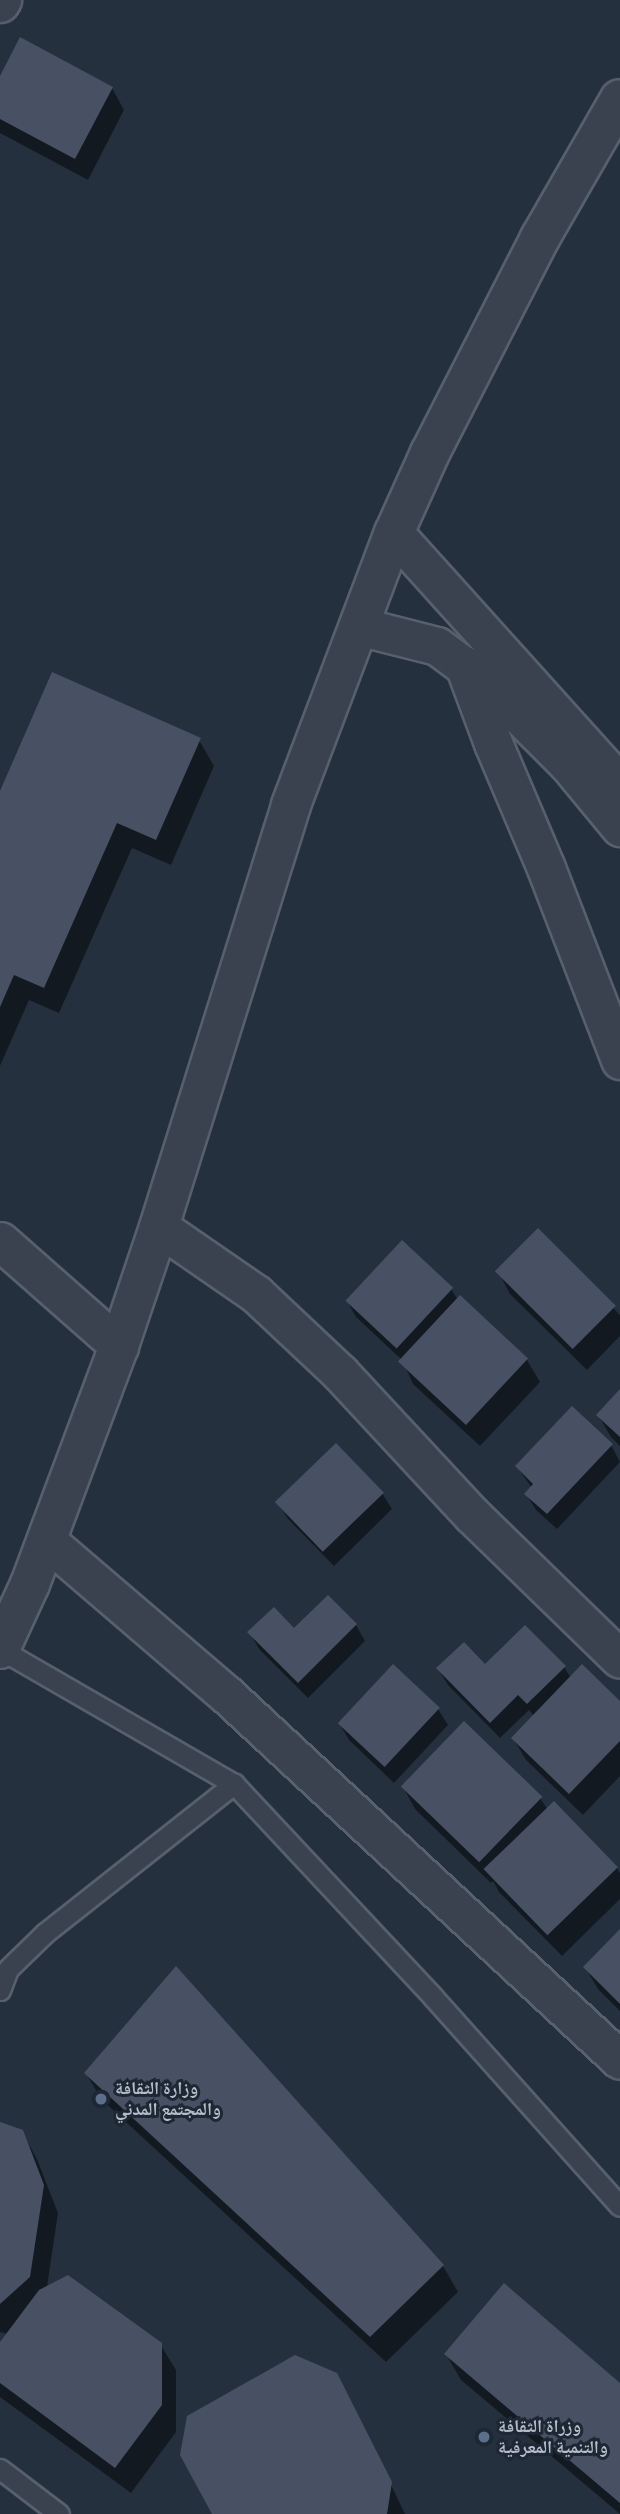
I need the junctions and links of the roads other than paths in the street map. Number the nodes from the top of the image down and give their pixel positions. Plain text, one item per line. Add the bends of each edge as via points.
1 (620, 99) edge
2 (394, 533) junction
3 (358, 626) junction
4 (464, 665) junction
5 (620, 784) edge
6 (620, 827) edge
7 (620, 1060) edge
8 (159, 1227) junction
9 (0, 1241) edge
10 (118, 1346) junction
11 (46, 1540) junction
12 (0, 1649) edge
13 (620, 1659) edge
14 (234, 1784) junction
15 (0, 1990) edge
16 (620, 2060) edge
17 (620, 2206) edge
18 (0, 2469) edge
19 (59, 2514) edge

1 - 2 street via 540,238
2 - 3 street
2 - 5 street
3 - 4 street via 437,646
3 - 8 street via 291,805
4 - 6 street via 487,682 568,764
4 - 7 street
8 - 10 street
8 - 13 street via 256,1294 340,1373 472,1515
9 - 10 street
10 - 11 street
11 - 12 street
11 - 16 street via 227,1695
12 - 14 lane
14 - 15 lane via 45,1933 8,1969
14 - 17 lane
18 - 19 lane

